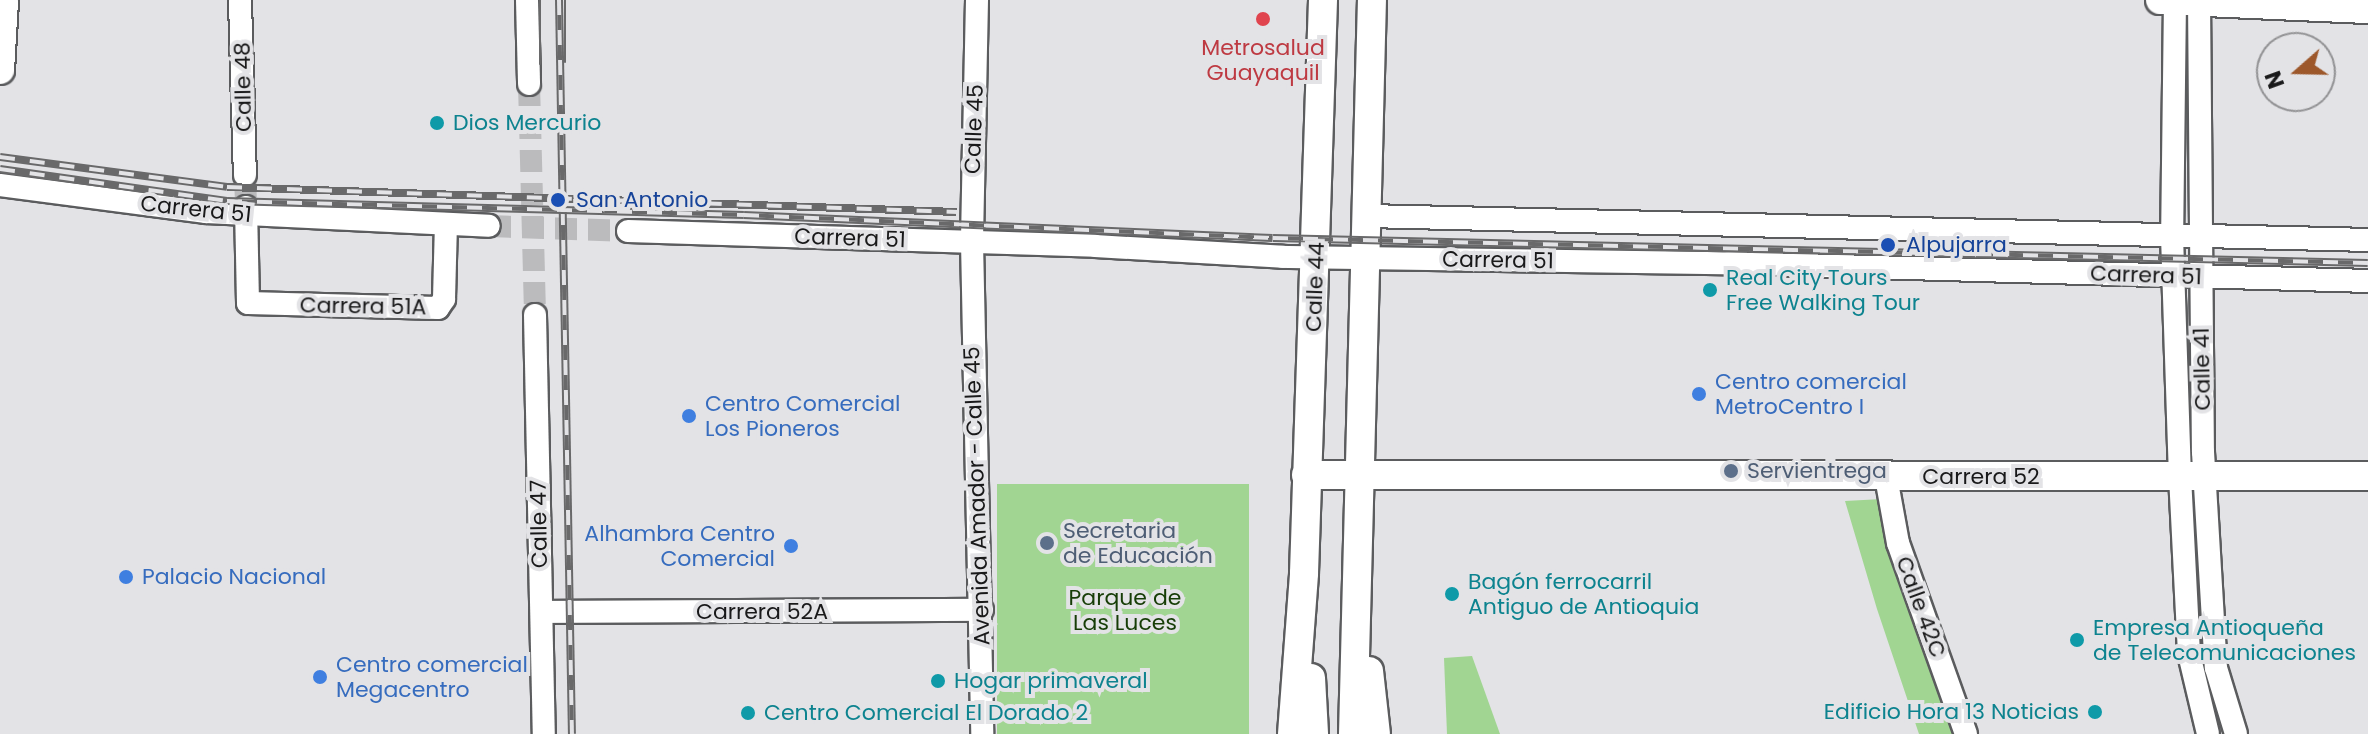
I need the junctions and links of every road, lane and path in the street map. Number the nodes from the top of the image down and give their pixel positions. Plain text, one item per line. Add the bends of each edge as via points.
1 (4, 0) edge
2 (240, 0) edge
3 (527, 0) edge
4 (977, 0) edge
5 (1323, 0) edge
6 (1372, 0) edge
7 (2160, 0) edge
8 (2187, 1) edge
9 (2368, 9) edge
10 (0, 70) edge
11 (529, 84) tunnel mouth
12 (245, 175) tunnel mouth
13 (0, 185) edge
14 (246, 211) junction
15 (1367, 216) junction
16 (446, 224) junction
17 (489, 226) tunnel mouth
18 (628, 231) tunnel mouth
19 (2172, 236) junction
20 (2200, 236) junction
21 (2368, 240) edge
22 (972, 250) junction
23 (1366, 256) junction
24 (1317, 257) junction
25 (2175, 276) junction
26 (2200, 276) junction
27 (2368, 281) edge
28 (535, 315) tunnel mouth
29 (1358, 474) junction
30 (1306, 475) junction
31 (2193, 476) junction
32 (2368, 476) edge
33 (1886, 477) junction
34 (1358, 570) junction
35 (1304, 573) junction
36 (982, 610) junction
37 (542, 612) junction
38 (544, 734) edge
39 (982, 734) edge
40 (1292, 734) edge
41 (1314, 734) edge
42 (1353, 734) edge
43 (1376, 734) edge
44 (1966, 734) edge
45 (2208, 734) edge
46 (2236, 734) edge

1 - 10 main road
2 - 12 street, Calle 48
3 - 11 street
4 - 22 street, Calle 45
5 - 24 main road, Calle 44
6 - 15 main road
7 - 8 main road
8 - 9 main road
8 - 19 street, Calle 41
8 - 20 street, Calle 41
13 - 14 street, Carrera 51
14 - 16 street, Carrera 51
14 - 16 street, Carrera 51A via 248,303 438,308 444,299
15 - 19 street, Carrera 51
15 - 23 main road
16 - 17 street, Carrera 51
18 - 22 street, Carrera 51
19 - 20 street, Carrera 51
19 - 25 street, Calle 41
20 - 21 street, Carrera 51
20 - 26 street, Calle 41
22 - 24 street, Carrera 51
22 - 36 street, Avenida Amador - Calle 45
23 - 24 street, Carrera 51
23 - 25 street, Carrera 51
23 - 29 main road
24 - 30 main road, Calle 44
25 - 26 street, Carrera 51
25 - 31 street, Calle 41
26 - 27 street, Carrera 51
26 - 31 street, Calle 41
28 - 37 street, Calle 47
29 - 30 main road, Carrera 52
29 - 33 main road, Carrera 52
29 - 34 main road
30 - 35 main road, Calle 44
31 - 32 main road, Carrera 52
31 - 33 main road, Carrera 52
31 - 45 street, Calle 41 via 2189,654
31 - 46 street, Calle 41 via 2216,668
33 - 44 street, Calle 42C via 1898,543
34 - 42 main road
34 - 43 main road
35 - 40 main road, Calle 44
35 - 41 main road, Calle 44
36 - 37 street, Carrera 52A
36 - 39 street, Avenida Amador - Calle 45
37 - 38 street, Calle 47

